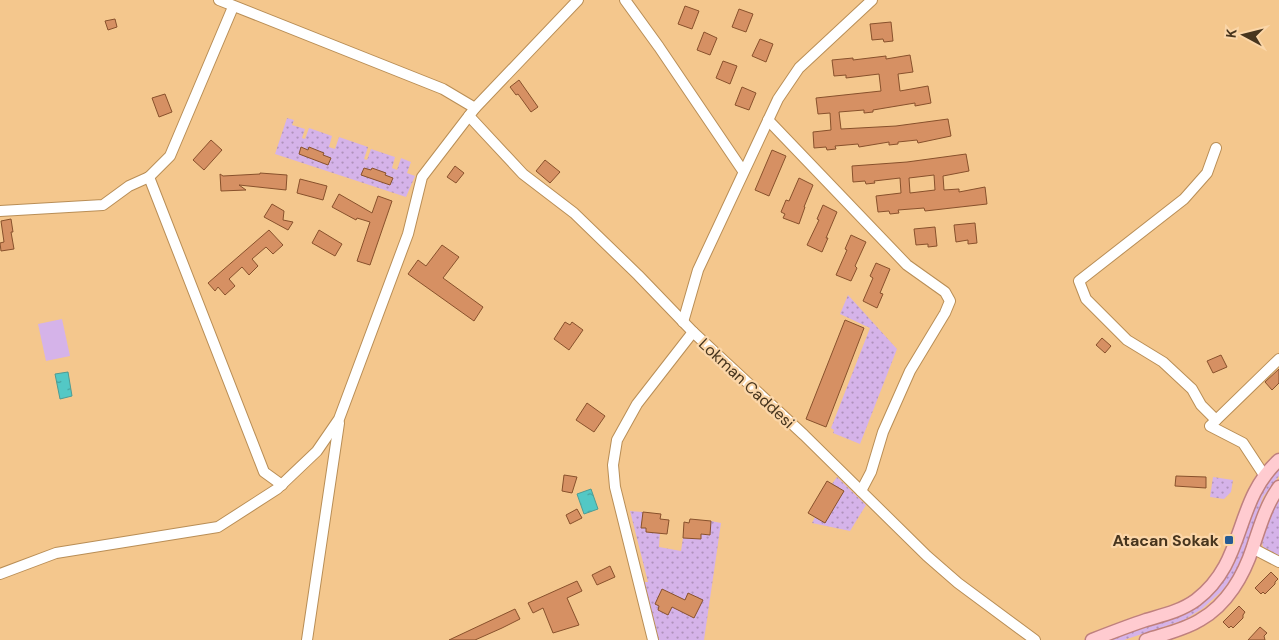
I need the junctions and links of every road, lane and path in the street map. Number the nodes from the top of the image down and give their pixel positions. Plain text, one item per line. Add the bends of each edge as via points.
1 (219, 0) edge
2 (578, 0) edge
3 (625, 0) edge
4 (872, 0) edge
5 (233, 7) junction
6 (472, 112) junction
7 (768, 120) junction
8 (1216, 148) dead end
9 (744, 171) junction
10 (149, 177) junction
11 (0, 211) edge
12 (683, 322) junction
13 (693, 332) junction
14 (1279, 359) edge
15 (339, 419) junction
16 (1213, 423) junction
17 (1279, 460) edge
18 (1264, 475) junction
19 (282, 485) junction
20 (1279, 487) edge
21 (861, 491) junction
22 (1252, 548) junction
23 (1279, 562) edge
24 (0, 574) edge
25 (307, 640) edge
26 (653, 640) edge
27 (1035, 640) edge
28 (1092, 640) edge
29 (1146, 640) edge

1 - 5 street, Lokman Caddesi
2 - 6 street
3 - 9 street
4 - 7 street via 799,68
5 - 6 street, Lokman Caddesi via 443,88
5 - 10 street via 170,156
6 - 12 street, Lokman Caddesi via 523,174 574,213
6 - 15 street via 422,177 408,234
7 - 9 street
7 - 21 street via 907,265 931,280 950,301 910,372
8 - 16 street via 1207,173 1184,199 1079,281 1086,299 1127,340 1163,362 1192,389
9 - 12 street via 698,270
10 - 11 street via 129,186 103,205
10 - 19 street via 264,472
12 - 13 street, Lokman Caddesi
13 - 21 street, Lokman Caddesi
13 - 26 street via 637,404 617,440 613,465 615,487
14 - 16 street
15 - 19 street via 317,451
15 - 25 street
16 - 18 street via 1243,443
17 - 18 main road
18 - 28 main road via 1250,500 1231,556 1209,588 1186,606
19 - 24 street via 218,528 56,553
20 - 22 main road via 1266,508
21 - 27 street, Lokman Caddesi via 933,561
22 - 23 street
22 - 29 main road via 1236,584 1213,611 1188,626

